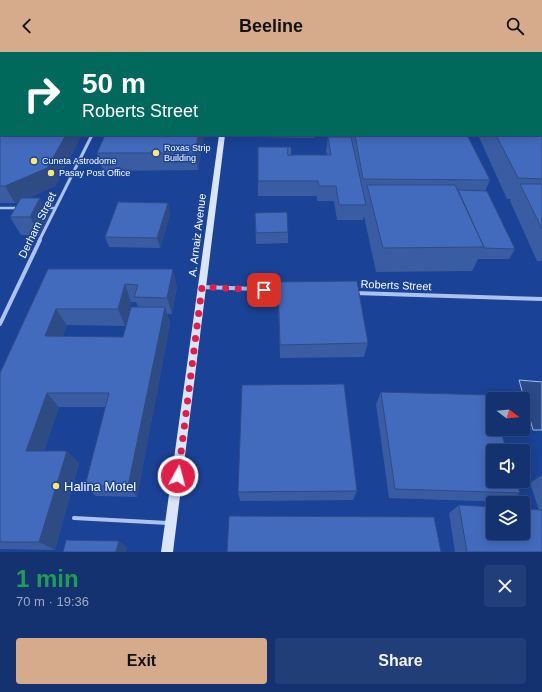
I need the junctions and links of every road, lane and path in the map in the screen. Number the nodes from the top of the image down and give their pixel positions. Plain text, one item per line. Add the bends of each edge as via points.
1 (91, 136) edge
2 (222, 136) edge
3 (0, 208) edge
4 (24, 208) edge
5 (40, 208) edge
6 (55, 208) junction
7 (202, 287) junction
8 (289, 290) edge
9 (352, 292) edge
10 (542, 299) edge
11 (0, 324) edge
12 (74, 518) dead end
13 (172, 523) junction
14 (168, 552) edge

1 - 6 street, Derham Street
2 - 7 main road, A. Arnaiz Avenue
3 - 4 lane
5 - 6 lane
6 - 11 street, Derham Street
7 - 8 street
7 - 13 main road, A. Arnaiz Avenue
9 - 10 street, Roberts Street
12 - 13 lane
13 - 14 main road, A. Arnaiz Avenue

